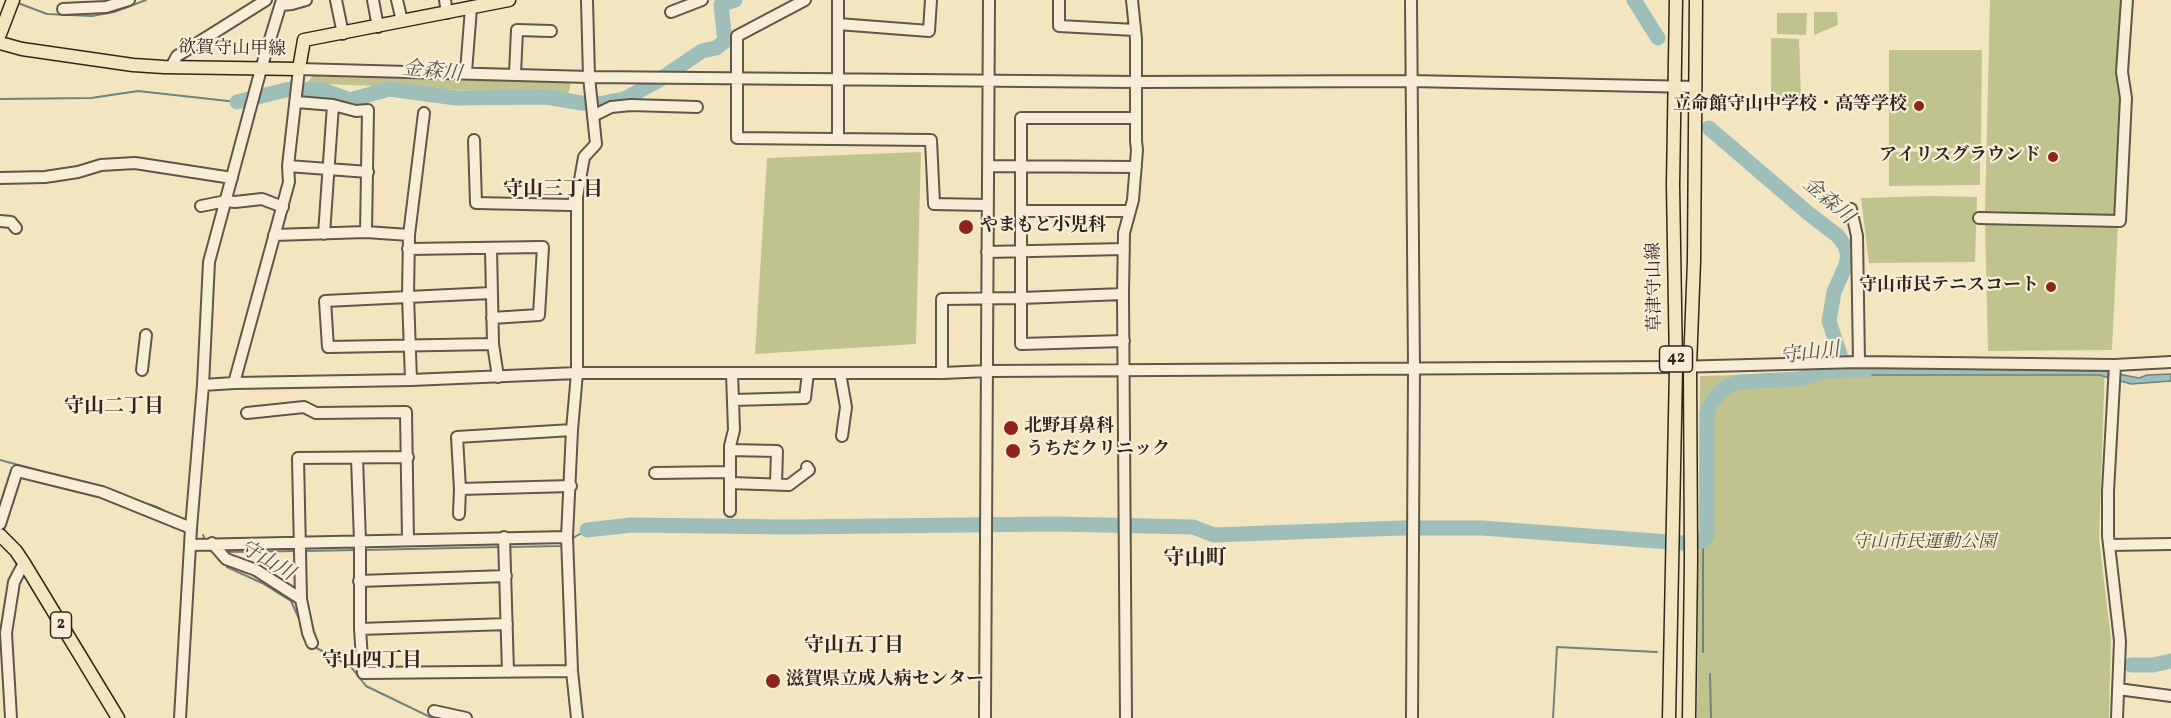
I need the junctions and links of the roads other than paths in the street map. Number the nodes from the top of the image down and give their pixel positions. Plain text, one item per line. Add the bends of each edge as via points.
1 (129, 0) edge
2 (266, 0) edge
3 (306, 0) edge
4 (336, 0) edge
5 (373, 0) edge
6 (397, 0) edge
7 (507, 0) edge
8 (587, 0) edge
9 (702, 0) edge
10 (805, 0) edge
11 (838, 0) edge
12 (931, 0) edge
13 (989, 0) edge
14 (1059, 0) edge
15 (1132, 0) edge
16 (1411, 0) edge
17 (1676, 0) edge
18 (1696, 0) edge
19 (2127, 0) edge
20 (12, 2) edge
21 (282, 2) edge
22 (446, 6) edge
23 (471, 8) junction
24 (63, 9) dead end
25 (671, 12) dead end
26 (402, 21) junction
27 (838, 24) junction
28 (378, 27) junction
29 (1135, 30) junction
30 (551, 31) dead end
31 (0, 34) edge
32 (343, 34) junction
33 (0, 43) edge
34 (171, 67) junction
35 (261, 69) junction
36 (299, 69) junction
37 (466, 72) junction
38 (514, 74) junction
39 (589, 77) junction
40 (737, 78) junction
41 (838, 79) junction
42 (989, 80) junction
43 (1411, 81) junction
44 (1136, 82) junction
45 (1674, 86) junction
46 (1695, 87) junction
47 (297, 102) junction
48 (333, 105) junction
49 (697, 107) dead end
50 (424, 113) dead end
51 (593, 116) junction
52 (1136, 118) junction
53 (837, 138) junction
54 (474, 140) dead end
55 (288, 166) junction
56 (988, 166) junction
57 (1021, 167) junction
58 (1136, 167) junction
59 (328, 168) junction
60 (368, 172) junction
61 (0, 178) edge
62 (232, 178) junction
63 (577, 197) junction
64 (226, 201) junction
65 (987, 205) junction
66 (201, 206) dead end
67 (283, 207) junction
68 (1851, 209) dead end
69 (1021, 211) junction
70 (1129, 211) junction
71 (1978, 218) dead end
72 (0, 221) edge
73 (16, 228) dead end
74 (366, 232) junction
75 (324, 234) junction
76 (274, 235) junction
77 (409, 235) junction
78 (491, 248) junction
79 (408, 249) junction
80 (1124, 249) junction
81 (1021, 251) junction
82 (987, 252) junction
83 (491, 293) junction
84 (1123, 294) junction
85 (408, 296) junction
86 (1021, 298) junction
87 (987, 299) junction
88 (492, 318) junction
89 (146, 335) dead end
90 (1124, 341) junction
91 (410, 344) junction
92 (493, 344) junction
93 (2171, 362) edge
94 (1854, 363) junction
95 (2115, 365) junction
96 (1690, 366) junction
97 (1676, 367) junction
98 (1414, 369) junction
99 (142, 370) dead end
100 (988, 371) junction
101 (1125, 371) junction
102 (578, 373) junction
103 (732, 373) junction
104 (808, 373) junction
105 (840, 373) junction
106 (942, 373) junction
107 (498, 377) junction
108 (411, 380) junction
109 (234, 382) junction
110 (203, 385) junction
111 (733, 400) junction
112 (247, 413) dead end
113 (572, 430) junction
114 (842, 436) dead end
115 (730, 450) junction
116 (408, 457) junction
117 (357, 458) junction
118 (807, 467) dead end
119 (655, 473) dead end
120 (730, 478) junction
121 (776, 484) junction
122 (571, 486) junction
123 (460, 489) junction
124 (730, 511) dead end
125 (459, 514) dead end
126 (0, 524) edge
127 (191, 528) junction
128 (0, 535) edge
129 (504, 537) junction
130 (567, 537) junction
131 (408, 540) junction
132 (360, 541) junction
133 (301, 542) junction
134 (212, 543) junction
135 (2171, 544) edge
136 (191, 545) junction
137 (2109, 545) junction
138 (24, 563) junction
139 (506, 576) junction
140 (359, 581) junction
141 (301, 599) junction
142 (507, 624) junction
143 (360, 629) junction
144 (312, 643) dead end
145 (572, 671) junction
146 (508, 672) junction
147 (2118, 689) junction
148 (2171, 696) edge
149 (434, 711) dead end
150 (11, 718) edge
151 (118, 718) edge
152 (180, 718) edge
153 (466, 718) edge
154 (576, 718) edge
155 (985, 718) edge
156 (1126, 718) edge
157 (1412, 718) edge
158 (1670, 718) edge
159 (1689, 718) edge
160 (2117, 718) edge

1 - 24 street via 106,7
2 - 34 street via 177,56
3 - 21 street
4 - 32 street
5 - 28 street
6 - 26 street
7 - 23 main road, 欲賀守山甲線
8 - 39 street
9 - 25 street
10 - 40 street via 736,36
11 - 27 street
12 - 27 street via 929,31
13 - 42 street
14 - 29 street via 1059,26
15 - 29 street
16 - 43 street
17 - 45 main road, 草津守山線 / 42
18 - 46 main road, 草津守山線 / 42
19 - 71 street via 2120,221
20 - 31 main road
21 - 35 street
22 - 23 main road, 欲賀守山甲線
22 - 26 main road, 欲賀守山甲線
23 - 37 street
26 - 28 main road, 欲賀守山甲線
27 - 41 street
28 - 32 main road, 欲賀守山甲線
29 - 44 street
30 - 38 street via 517,30
32 - 36 main road, 欲賀守山甲線 via 304,40
33 - 34 main road, 欲賀守山甲線 via 133,65
34 - 35 main road, 欲賀守山甲線
35 - 36 main road, 欲賀守山甲線
35 - 62 street
36 - 37 street
36 - 47 street
37 - 38 street
38 - 39 street
39 - 40 street
39 - 51 street
40 - 41 street
40 - 53 street via 737,138
41 - 42 street
41 - 53 street
42 - 44 street
42 - 56 street
43 - 44 street
43 - 45 street
43 - 98 street
44 - 52 street
45 - 46 street
45 - 97 main road, 草津守山線 / 42
46 - 96 main road, 草津守山線 / 42
47 - 48 street
47 - 55 street
48 - 59 street
48 - 60 street via 368,110
49 - 51 street via 621,106
50 - 77 street
51 - 63 street via 596,144 584,157
52 - 57 street via 1022,118
52 - 58 street
53 - 65 street via 931,140 934,204
54 - 63 street via 476,203 571,205
55 - 59 street
55 - 67 street
56 - 57 street
56 - 65 street
57 - 58 street
57 - 69 street
58 - 70 street
59 - 60 street
59 - 75 street
60 - 74 street
61 - 62 street via 45,177 101,165 135,163
62 - 64 street
63 - 102 street
64 - 66 street
64 - 67 street via 262,198
64 - 110 street via 209,262
65 - 82 street
67 - 76 street
68 - 94 street via 1857,236
69 - 70 street
69 - 81 street
70 - 80 street
72 - 73 street via 11,222
74 - 75 street
74 - 77 street
75 - 76 street
76 - 109 street
77 - 79 street
78 - 79 street
78 - 83 street
78 - 88 street via 543,247 539,315
79 - 85 street
80 - 81 street
80 - 84 street
81 - 82 street
81 - 86 street
82 - 87 street
83 - 85 street
83 - 88 street
84 - 86 street
84 - 90 street
85 - 91 street
85 - 91 street via 325,301 328,347
86 - 87 street
86 - 90 street via 1021,344
87 - 100 street
87 - 106 street via 942,299
88 - 92 street
89 - 99 street
90 - 101 street
91 - 92 street
91 - 108 street
92 - 107 street
93 - 95 street
94 - 95 street
94 - 96 street
95 - 137 street
96 - 97 street
96 - 159 main road, 草津守山線 / 42
97 - 98 street
97 - 158 main road, 草津守山線 / 42
98 - 101 street
98 - 157 street
100 - 101 street
100 - 106 street
100 - 155 street
101 - 156 street
102 - 103 street
102 - 107 street
102 - 113 street
103 - 104 street
103 - 111 street
104 - 105 street
104 - 111 street via 805,398
105 - 106 street
105 - 114 street via 846,407
107 - 108 street
108 - 109 street
109 - 110 street
110 - 127 street
111 - 115 street
112 - 116 street via 304,407 316,413 406,412
113 - 122 street
113 - 123 street via 457,437
115 - 120 street
115 - 121 street via 777,451
116 - 117 street
116 - 131 street
117 - 132 street
117 - 133 street via 298,458
118 - 121 street via 809,470 789,485
119 - 120 street
120 - 121 street
120 - 124 street
122 - 123 street
122 - 130 street
123 - 125 street
126 - 127 street via 17,471 102,492
127 - 136 street
128 - 138 main road, 2
129 - 130 street
129 - 131 street
129 - 139 street
130 - 145 street
131 - 132 street
132 - 133 street
132 - 140 street
133 - 134 street
133 - 141 street
134 - 136 street
134 - 141 street via 226,559 256,570
135 - 137 street
136 - 152 street
137 - 147 street via 2120,641
138 - 150 street via 14,582 6,633
138 - 151 main road, 2
139 - 140 street
139 - 142 street
140 - 143 street
141 - 144 street
142 - 143 street
142 - 146 street
143 - 146 street via 363,673
145 - 146 street
145 - 154 street
147 - 148 street
147 - 160 street
149 - 153 street

